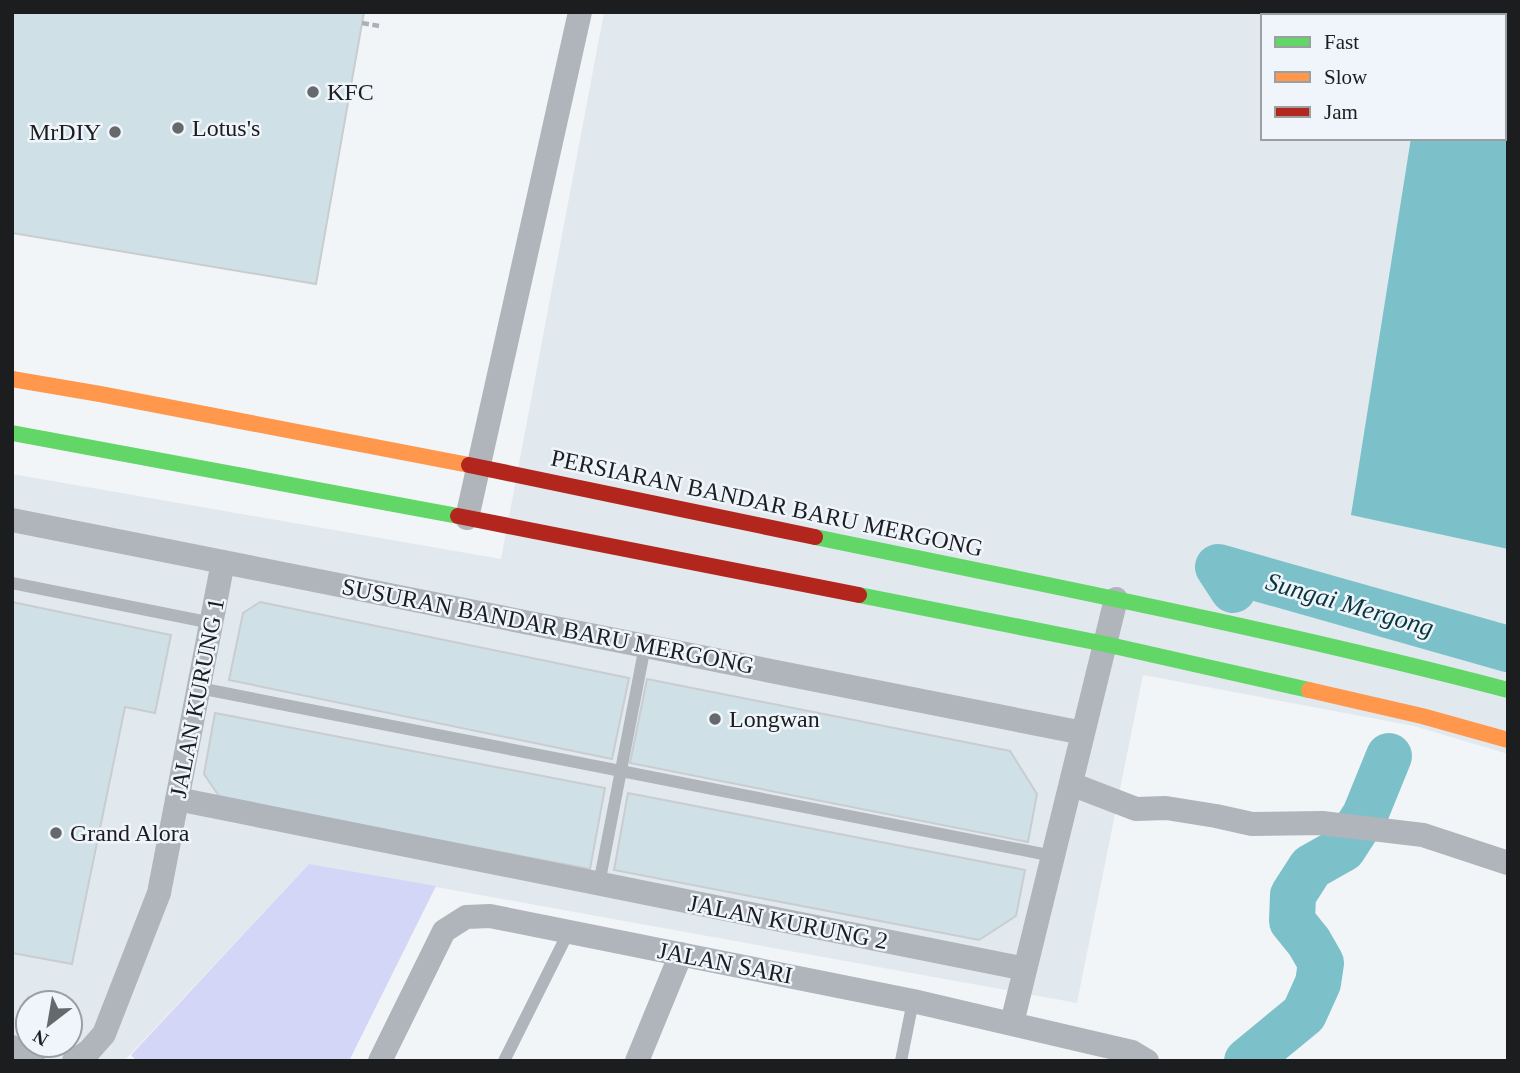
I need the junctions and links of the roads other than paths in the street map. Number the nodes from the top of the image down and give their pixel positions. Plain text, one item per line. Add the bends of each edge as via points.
1 (580, 12) edge
2 (12, 379) edge
3 (12, 433) edge
4 (479, 467) junction
5 (467, 518) junction
6 (12, 520) edge
7 (223, 562) junction
8 (12, 583) edge
9 (1116, 599) junction
10 (212, 623) junction
11 (1105, 644) junction
12 (645, 646) junction
13 (199, 688) junction
14 (1508, 690) edge
15 (1083, 733) junction
16 (1508, 740) edge
17 (621, 771) junction
18 (1070, 784) junction
19 (177, 799) junction
20 (1053, 856) junction
21 (1508, 863) edge
22 (598, 884) junction
23 (569, 932) junction
24 (681, 954) junction
25 (1025, 969) junction
26 (913, 1001) junction
27 (1012, 1023) junction
28 (12, 1047) edge
29 (642, 1060) edge
30 (33, 1061) edge
31 (74, 1061) edge
32 (380, 1061) edge
33 (504, 1061) edge
34 (901, 1061) edge
35 (1147, 1061) edge

1 - 4 street
2 - 4 street, PERSIARAN BANDAR BARU MERGONG
3 - 5 street
4 - 5 street
4 - 9 street, PERSIARAN BANDAR BARU MERGONG
5 - 11 street
6 - 7 street, SUSURAN BANDAR BARU MERGONG
7 - 10 street, JALAN KURUNG 1
7 - 12 street, SUSURAN BANDAR BARU MERGONG
8 - 10 lane
9 - 11 street
9 - 14 street, PERSIARAN BANDAR BARU MERGONG
10 - 13 street, JALAN KURUNG 1
11 - 15 street
11 - 16 street
12 - 15 street, SUSURAN BANDAR BARU MERGONG
12 - 17 lane
13 - 17 lane
13 - 19 street, JALAN KURUNG 1
15 - 18 street
17 - 20 lane
17 - 22 lane
18 - 20 street
18 - 21 street via 1136,809 1166,808 1252,824 1377,828 1423,835
19 - 22 street, JALAN KURUNG 2
19 - 31 street, JALAN KURUNG 1 via 159,893 104,1034
20 - 25 street
22 - 25 street, JALAN KURUNG 2
23 - 24 street, JALAN SARI
23 - 32 street, JALAN SARI via 490,916 466,917 444,931
23 - 33 lane
24 - 26 street, JALAN SARI
24 - 29 street
25 - 27 street
26 - 27 street, JALAN SARI
26 - 34 lane
27 - 35 street, JALAN SARI via 1132,1052
28 - 30 street

